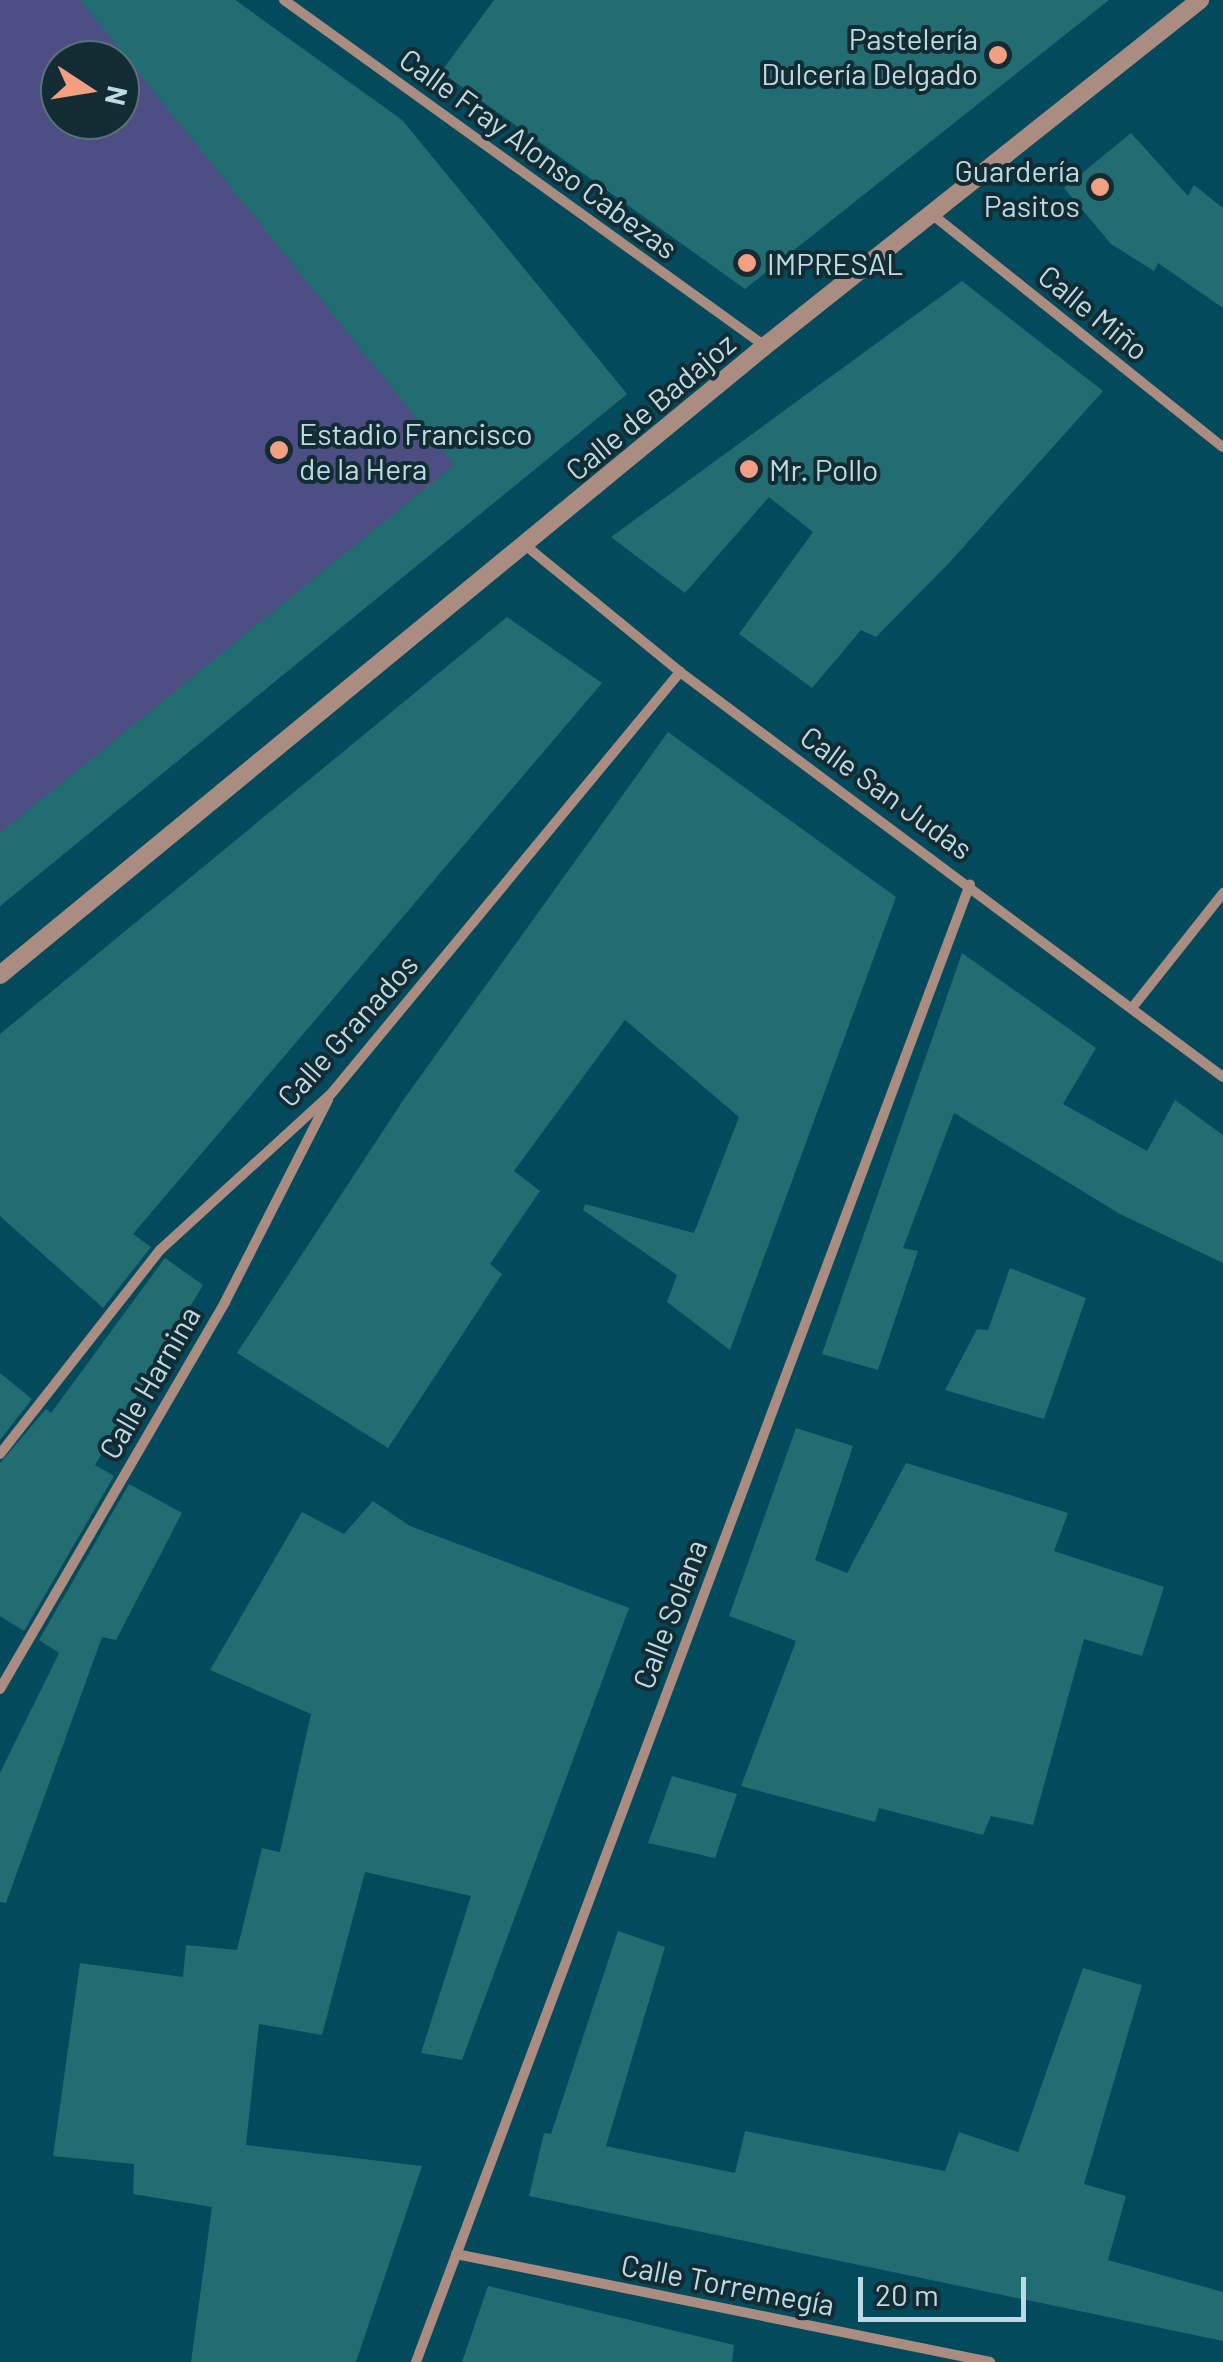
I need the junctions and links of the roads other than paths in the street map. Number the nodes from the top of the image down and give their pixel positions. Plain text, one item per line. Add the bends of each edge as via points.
1 (284, 0) edge
2 (1200, 0) edge
3 (933, 216) junction
4 (766, 346) junction
5 (1223, 447) edge
6 (524, 545) junction
7 (680, 672) junction
8 (970, 884) junction
9 (1223, 893) edge
10 (0, 975) edge
11 (1132, 1008) junction
12 (1223, 1076) edge
13 (331, 1094) junction
14 (0, 1454) edge
15 (0, 1689) edge
16 (456, 2254) junction
17 (416, 2362) edge
18 (990, 2362) edge

1 - 4 street, Calle Fray Alonso Cabezas
2 - 3 street, Calle de Badajoz
3 - 4 street, Calle de Badajoz
3 - 5 street, Calle Miño
4 - 6 street, Calle de Badajoz
6 - 7 street, Calle San Judas
6 - 10 street, Calle de Badajoz
7 - 8 street, Calle San Judas
7 - 13 street, Calle Granados
8 - 11 street, Calle San Judas
8 - 16 street, Calle Solana
9 - 11 street
11 - 12 street, Calle San Judas
13 - 14 street, Calle Granados via 160,1250
13 - 15 street, Calle Harnina via 225,1302
16 - 17 street, Calle Solana
16 - 18 street, Calle Torremegía

